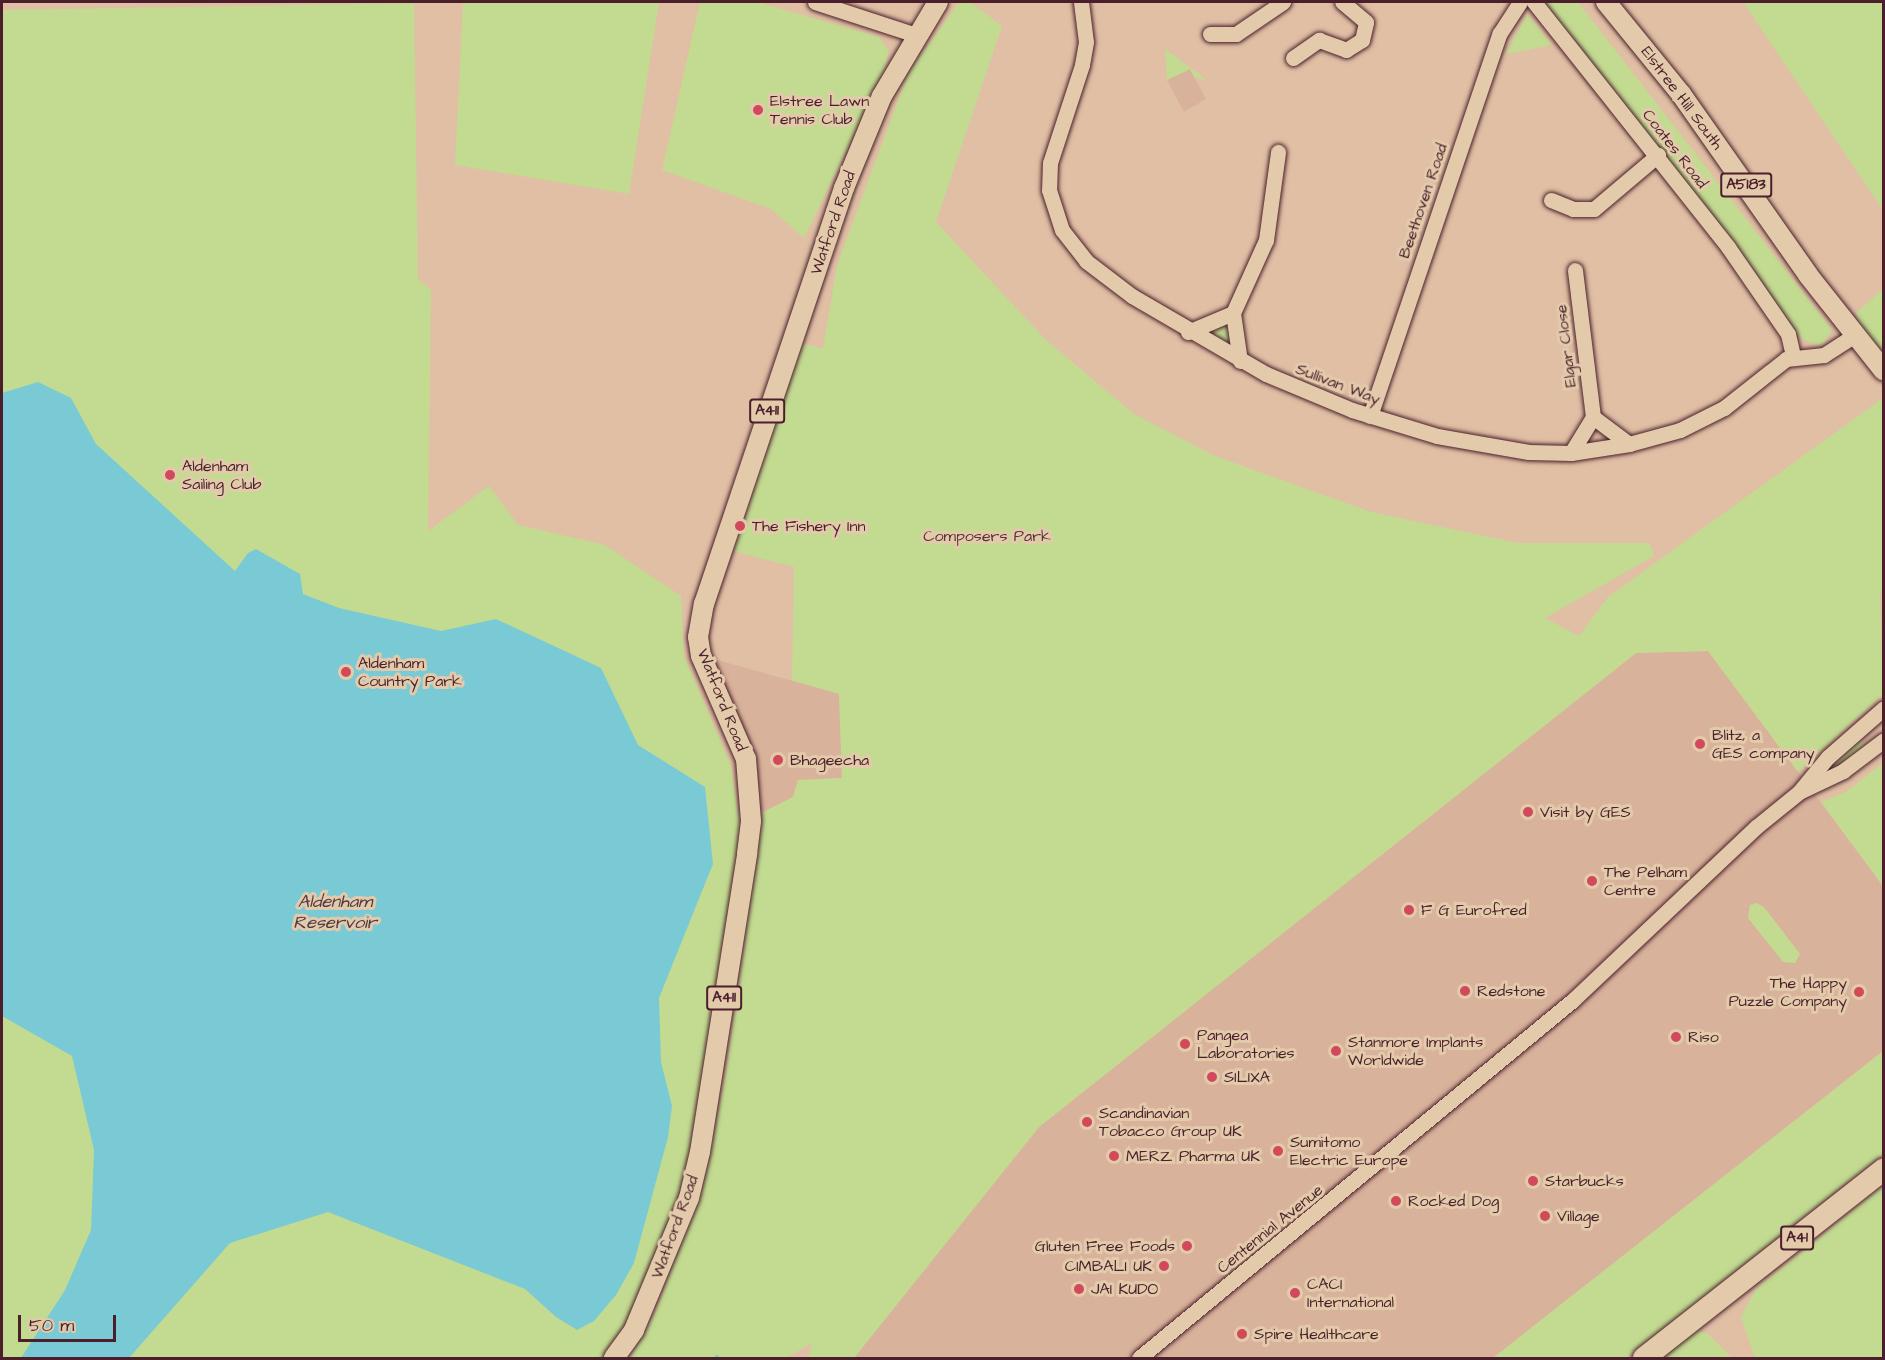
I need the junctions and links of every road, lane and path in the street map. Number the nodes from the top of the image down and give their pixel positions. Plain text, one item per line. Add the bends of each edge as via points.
1 (815, 2) edge
2 (938, 2) edge
3 (1081, 2) edge
4 (1342, 2) edge
5 (1520, 2) edge
6 (1534, 2) edge
7 (1606, 2) edge
8 (1277, 3) edge
9 (1209, 34) dead end
10 (916, 35) junction
11 (1293, 58) dead end
12 (1278, 152) dead end
13 (1658, 155) junction
14 (1551, 200) dead end
15 (1575, 270) dead end
16 (1233, 313) junction
17 (1188, 332) junction
18 (1853, 336) junction
19 (1793, 356) junction
20 (1240, 361) junction
21 (1884, 372) edge
22 (1370, 416) junction
23 (1593, 417) junction
24 (1629, 444) junction
25 (1571, 453) junction
26 (1884, 708) edge
27 (1884, 740) edge
28 (1799, 792) junction
29 (1884, 1169) edge
30 (617, 1356) edge
31 (1139, 1359) edge
32 (1644, 1359) edge

1 - 10 street
2 - 10 main road, Watford Road / A411
3 - 17 street, Sullivan Way via 1086,42 1082,66 1050,163 1049,190 1054,212 1072,247 1086,261
4 - 11 street via 1366,22 1362,40 1346,51 1319,40
5 - 22 street, Beethoven Road via 1500,33
6 - 13 street, Coates Road
7 - 18 main road, Elstree Hill South / A5183 via 1681,94
8 - 9 street via 1236,34
10 - 30 main road, Watford Road / A411 via 882,96 844,188 712,573 700,620 701,656 746,759 751,821 700,1152 689,1198 634,1330
12 - 16 street via 1266,240
13 - 14 street via 1594,209 1573,209
13 - 19 street, Coates Road via 1788,334
15 - 23 street, Elgar Close
16 - 17 street
16 - 20 street
17 - 20 street, Sullivan Way
18 - 19 street via 1824,355
18 - 21 main road, Elstree Hill South / A5183
19 - 24 street, Sullivan Way via 1724,408 1680,430
20 - 22 street, Sullivan Way
22 - 25 street, Sullivan Way via 1485,446 1529,453
23 - 24 street
23 - 25 street
24 - 25 street, Sullivan Way
26 - 28 street, Centennial Avenue via 1828,757
27 - 28 street, Centennial Avenue via 1843,771
28 - 31 street, Centennial Avenue via 1756,827 1574,1000
29 - 32 highway, A41

